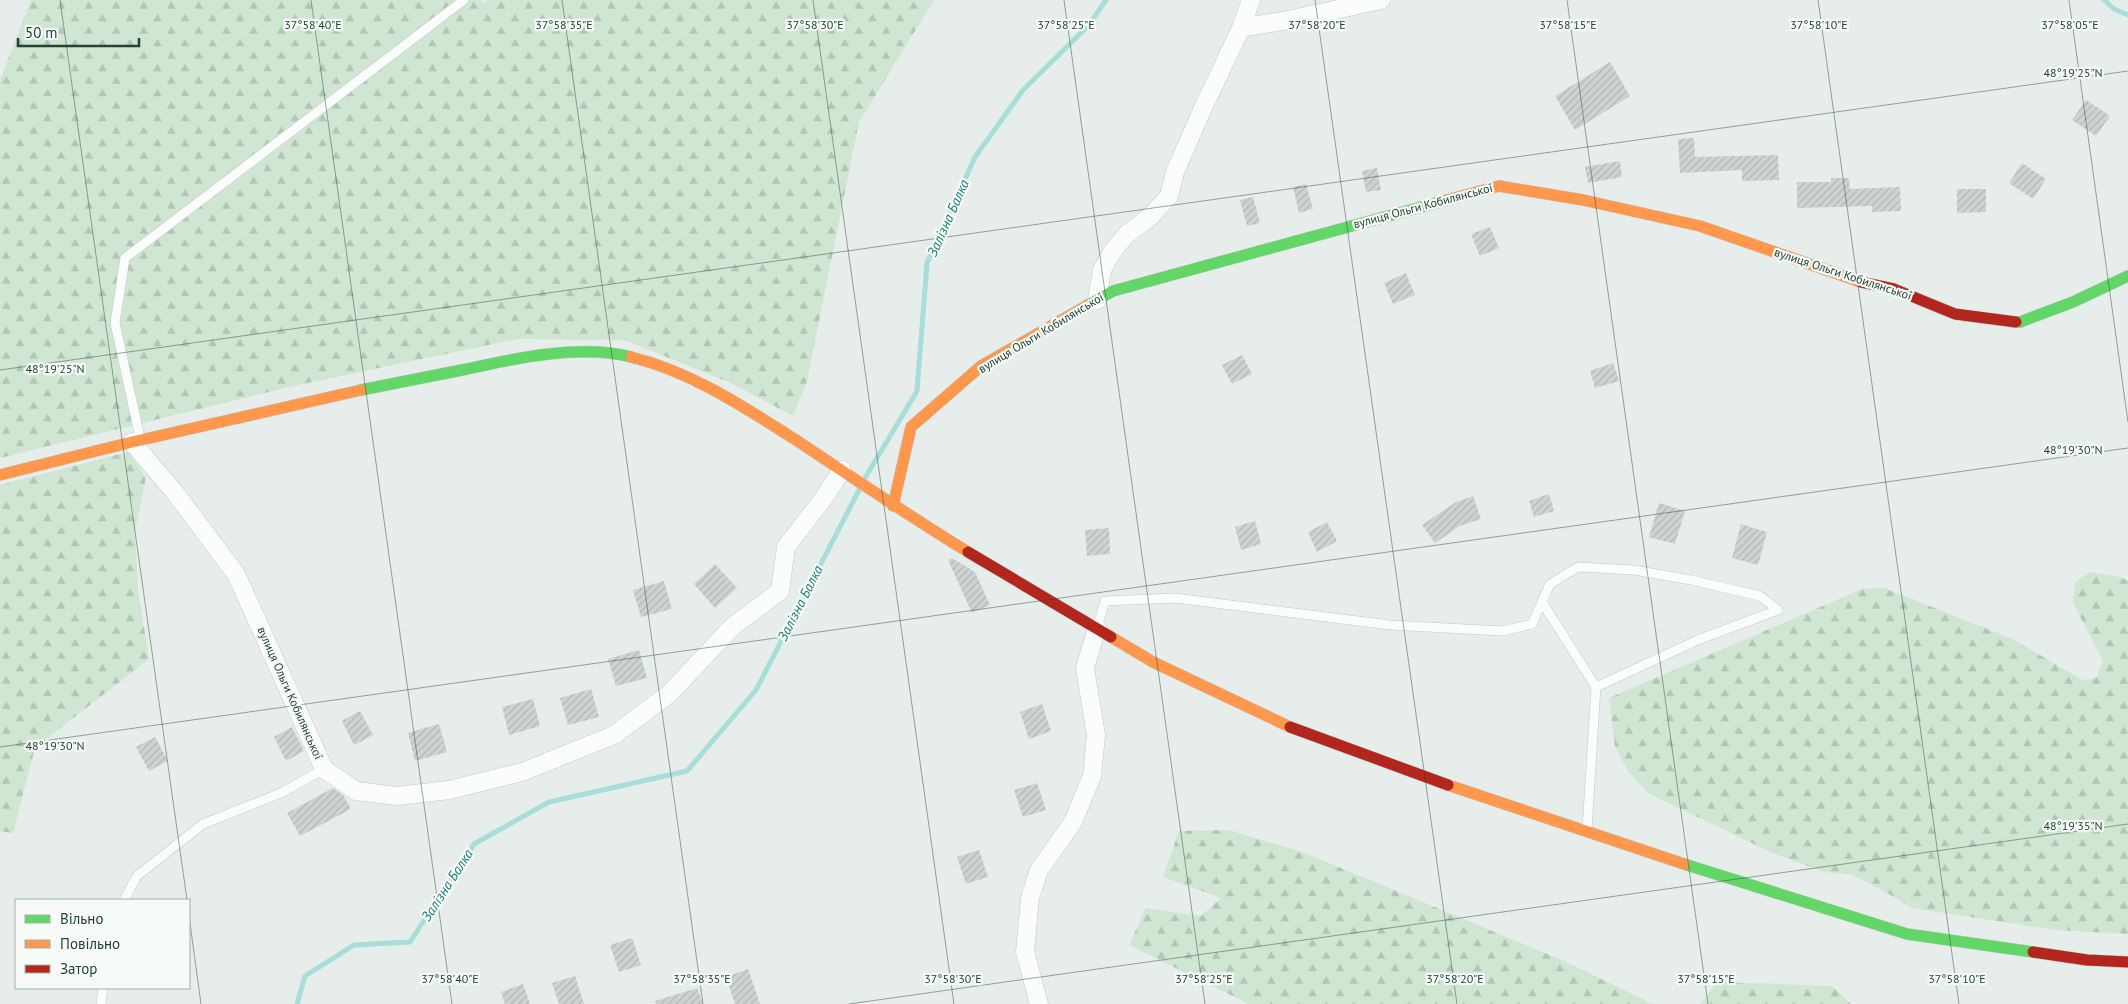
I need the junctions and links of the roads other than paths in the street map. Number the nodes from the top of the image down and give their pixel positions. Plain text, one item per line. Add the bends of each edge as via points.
1 (464, 0) edge
2 (1251, 0) edge
3 (1381, 0) edge
4 (1242, 28) junction
5 (2128, 276) edge
6 (1097, 300) junction
7 (136, 441) junction
8 (848, 474) junction
9 (0, 475) edge
10 (891, 504) junction
11 (1542, 602) junction
12 (1097, 628) junction
13 (1596, 686) junction
14 (324, 769) junction
15 (1587, 832) junction
16 (125, 899) edge
17 (2128, 962) edge
18 (103, 989) edge
19 (101, 1004) edge
20 (1039, 1004) edge

1 - 7 lane via 125,258 115,323
2 - 4 street
3 - 4 street
4 - 6 street via 1175,172 1169,196 1112,252 1102,270
5 - 6 street, вулиця Ольги Кобилянської via 2020,322 1955,314 1894,289 1856,281 1700,226 1583,200 1499,186 1113,291
6 - 10 street, вулиця Ольги Кобилянської via 981,366 911,428
7 - 8 street via 509,360 549,354 624,354 656,362 726,395
7 - 9 street
7 - 14 street, вулиця Ольги Кобилянської via 236,574
8 - 10 street
8 - 14 street, вулиця Ольги Кобилянської via 823,499 786,548 780,591 732,627 669,694 614,735 522,772 449,790 397,796 356,791
10 - 12 street
11 - 12 lane via 1532,624 1502,631 1390,625 1175,598 1105,601
11 - 13 lane
11 - 13 lane via 1550,584 1578,567 1634,570 1691,580 1760,596 1778,610 1700,639
12 - 15 street via 1153,662 1292,728
12 - 20 street via 1085,668 1096,735 1092,776 1073,822 1039,870 1030,898 1025,952
13 - 15 lane
14 - 16 lane via 281,793 203,824 137,876
15 - 17 street via 1907,934 2087,960
18 - 19 lane

